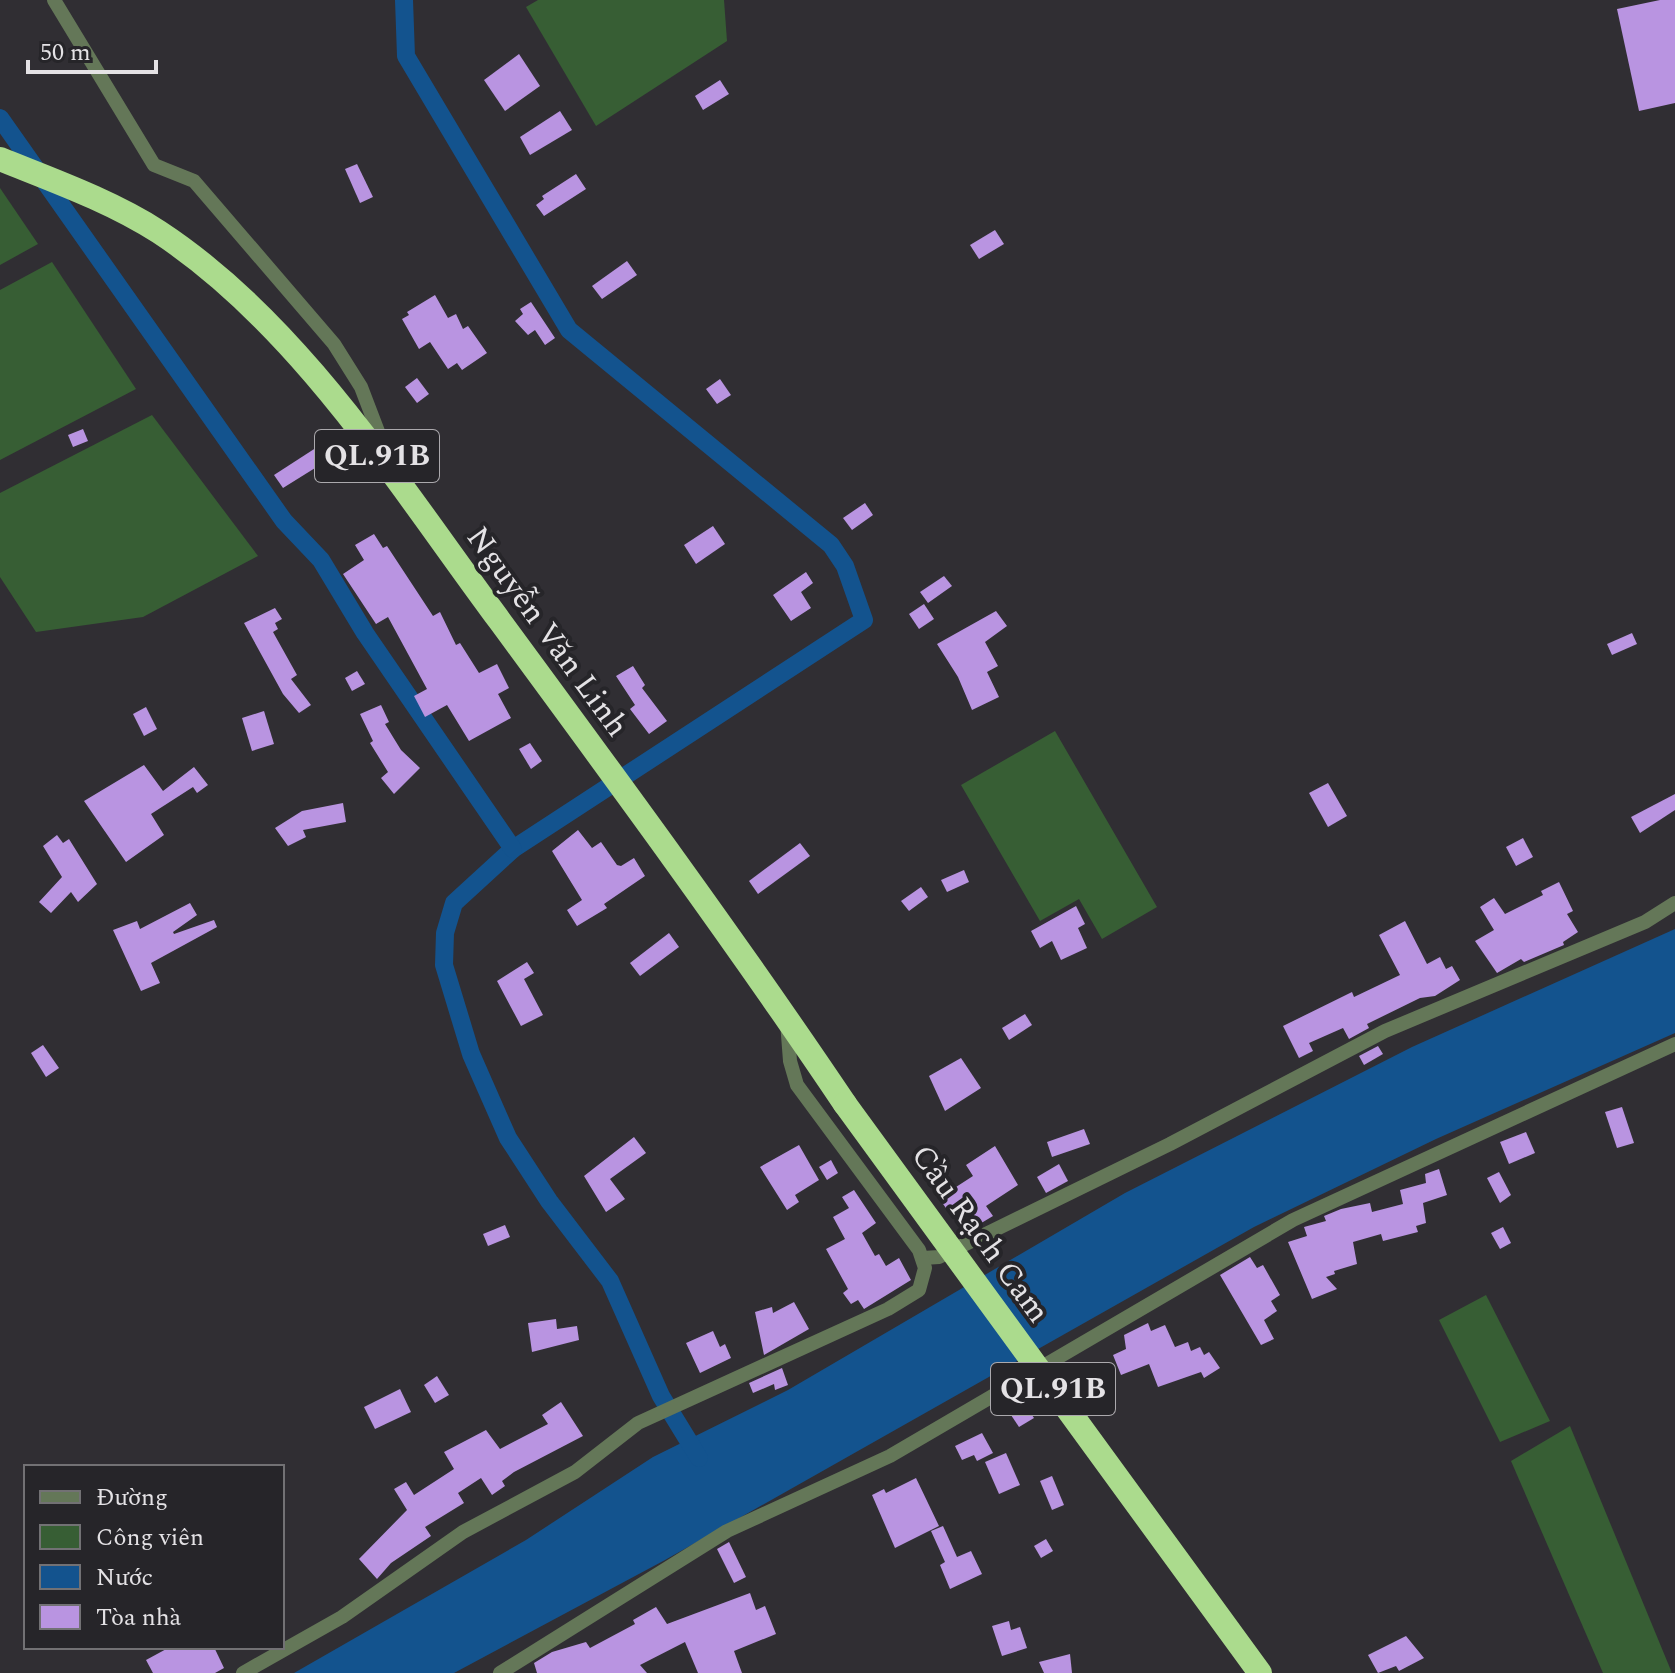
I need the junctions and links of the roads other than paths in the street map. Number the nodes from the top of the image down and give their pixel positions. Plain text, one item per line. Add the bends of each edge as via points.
1 (54, 0) edge
2 (0, 159) edge
3 (397, 482) junction
4 (1675, 903) edge
5 (787, 1018) junction
6 (1675, 1044) edge
7 (845, 1104) joint
8 (923, 1258) junction
9 (243, 1673) edge
10 (500, 1673) edge
11 (1260, 1673) edge

1 - 3 street via 154,165 194,181 334,344 361,387
2 - 3 highway, Nguyễn Văn Linh / QL.91B via 158,232 225,285 280,336
3 - 5 highway, Nguyễn Văn Linh / QL.91B
4 - 8 street via 1645,922 1385,1031 1075,1191 939,1257
5 - 7 highway, Nguyễn Văn Linh / QL.91B
5 - 8 street via 797,1085 883,1196
6 - 10 street via 1293,1220 890,1456 727,1531
7 - 11 highway, Cầu Rạch Cam / QL.91B, bridge
8 - 9 street via 922,1284 909,1297 638,1423 575,1472 463,1532 342,1617

